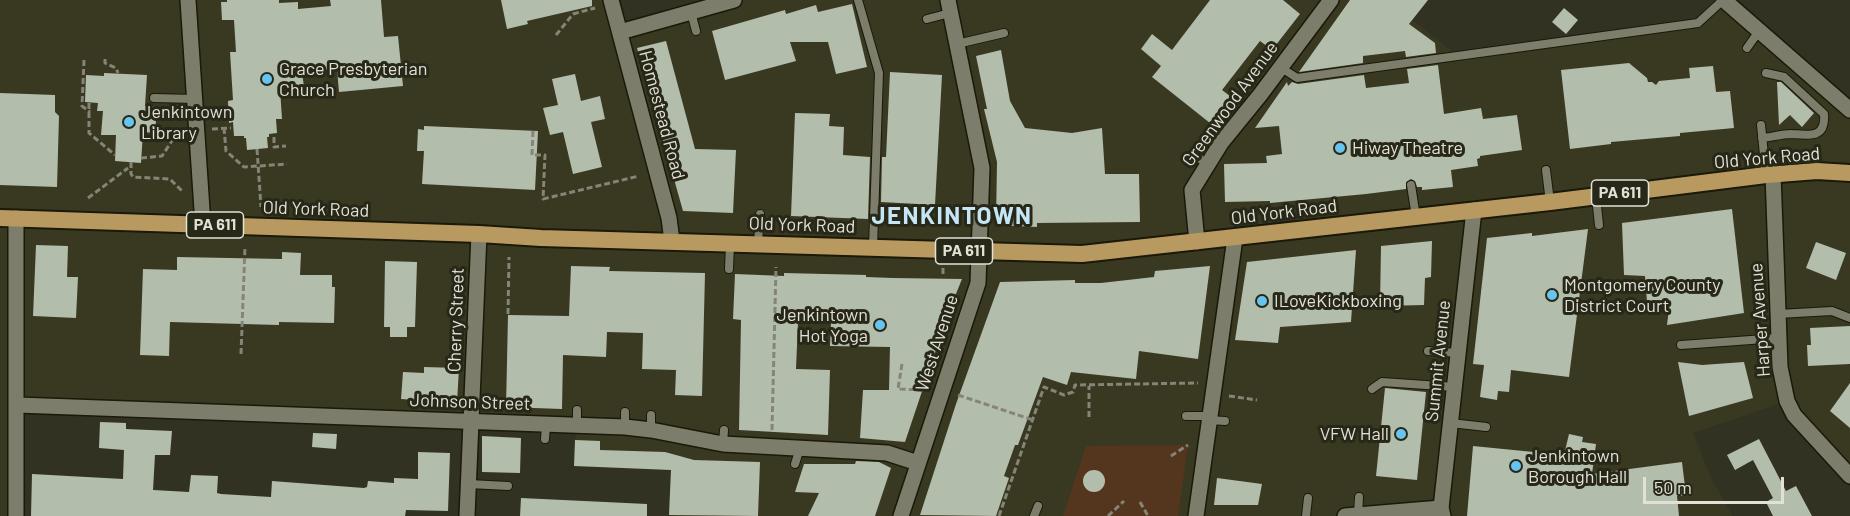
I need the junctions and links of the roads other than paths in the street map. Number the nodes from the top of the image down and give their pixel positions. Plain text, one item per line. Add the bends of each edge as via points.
1 (188, 0) edge
2 (611, 0) edge
3 (734, 0) edge
4 (858, 0) edge
5 (1724, 0) edge
6 (1326, 2) edge
7 (949, 6) edge
8 (691, 12) junction
9 (927, 19) dead end
10 (696, 31) dead end
11 (1759, 31) junction
12 (620, 32) junction
13 (1004, 33) dead end
14 (957, 44) junction
15 (1747, 48) dead end
16 (1280, 67) junction
17 (1766, 74) dead end
18 (154, 99) dead end
19 (195, 99) junction
20 (1850, 110) edge
21 (1761, 125) dead end
22 (1762, 138) junction
23 (1546, 171) dead end
24 (1850, 173) edge
25 (1770, 174) junction
26 (1411, 185) dead end
27 (1596, 196) junction
28 (1550, 202) junction
29 (1474, 210) junction
30 (760, 214) dead end
31 (1416, 217) junction
32 (8, 218) edge
33 (203, 225) junction
34 (1599, 225) dead end
35 (479, 234) junction
36 (1235, 238) junction
37 (672, 241) junction
38 (730, 242) junction
39 (1197, 242) junction
40 (758, 243) junction
41 (873, 248) junction
42 (979, 251) junction
43 (729, 269) dead end
44 (1778, 314) junction
45 (1850, 318) edge
46 (1779, 338) junction
47 (1681, 345) dead end
48 (1428, 351) dead end
49 (1458, 353) junction
50 (1455, 387) junction
51 (1372, 389) dead end
52 (17, 405) junction
53 (1186, 416) dead end
54 (1208, 418) junction
55 (1225, 421) dead end
56 (471, 422) junction
57 (1450, 423) junction
58 (1486, 427) dead end
59 (800, 447) junction
60 (918, 463) junction
61 (795, 464) dead end
62 (1850, 476) edge
63 (469, 484) junction
64 (508, 486) dead end
65 (1359, 497) dead end
66 (1308, 498) dead end
67 (1038, 506) dead end
68 (1442, 512) edge
69 (1351, 515) edge
70 (16, 516) edge
71 (467, 516) edge
72 (901, 516) edge
73 (1034, 516) edge
74 (1196, 516) edge
75 (1306, 516) edge

1 - 19 street
2 - 12 street, Homestead Road
3 - 8 street
4 - 41 lane via 879,73
5 - 11 street
5 - 16 lane via 1698,23 1534,48 1297,78
6 - 16 street, Greenwood Avenue
7 - 9 lane
7 - 14 street, West Avenue
8 - 10 lane
8 - 12 street
11 - 15 lane
11 - 20 street
12 - 37 street, Homestead Road
13 - 14 lane
14 - 42 street, West Avenue via 982,168
16 - 39 street, Greenwood Avenue via 1201,159 1192,190
17 - 22 lane via 1784,77 1824,114 1825,123 1814,135
18 - 19 lane
19 - 33 street
21 - 22 lane
22 - 25 lane
23 - 28 lane
24 - 25 highway, Old York Road / PA 611
25 - 27 highway, Old York Road / PA 611
25 - 44 street, Harper Avenue
26 - 31 lane
27 - 28 highway, Old York Road / PA 611
27 - 34 lane
28 - 29 highway, Old York Road / PA 611
29 - 31 highway, Old York Road / PA 611
29 - 49 street, Summit Avenue
30 - 40 lane
31 - 36 highway, Old York Road / PA 611
32 - 33 highway, Old York Road / PA 611
32 - 52 street
33 - 35 highway, Old York Road / PA 611
35 - 37 highway, Old York Road / PA 611
35 - 56 street, Cherry Street
36 - 39 highway, Old York Road / PA 611
36 - 54 street
37 - 38 highway, Old York Road / PA 611
38 - 40 highway, Old York Road / PA 611
38 - 43 lane
39 - 42 highway, Old York Road / PA 611 via 1083,254
40 - 41 highway, Old York Road / PA 611
41 - 42 highway, Old York Road / PA 611
42 - 60 street, West Avenue via 978,282
44 - 45 lane via 1832,311
44 - 46 street, Harper Avenue
46 - 47 lane
46 - 62 street, Harper Avenue via 1780,367 1794,415
48 - 49 lane
49 - 50 street, Summit Avenue
50 - 51 lane via 1382,382
50 - 57 street, Summit Avenue
52 - 56 street, Johnson Street
52 - 70 street
53 - 54 lane
54 - 55 lane
54 - 74 street
56 - 59 street, Johnson Street via 545,432 577,417 625,419
56 - 63 street, Cherry Street
57 - 58 lane
57 - 68 street, Summit Avenue
59 - 60 street, Johnson Street via 887,453
59 - 61 lane
60 - 72 street, West Avenue
63 - 64 lane
63 - 71 street, Cherry Street
65 - 69 lane
66 - 75 lane
67 - 73 lane
68 - 69 street

